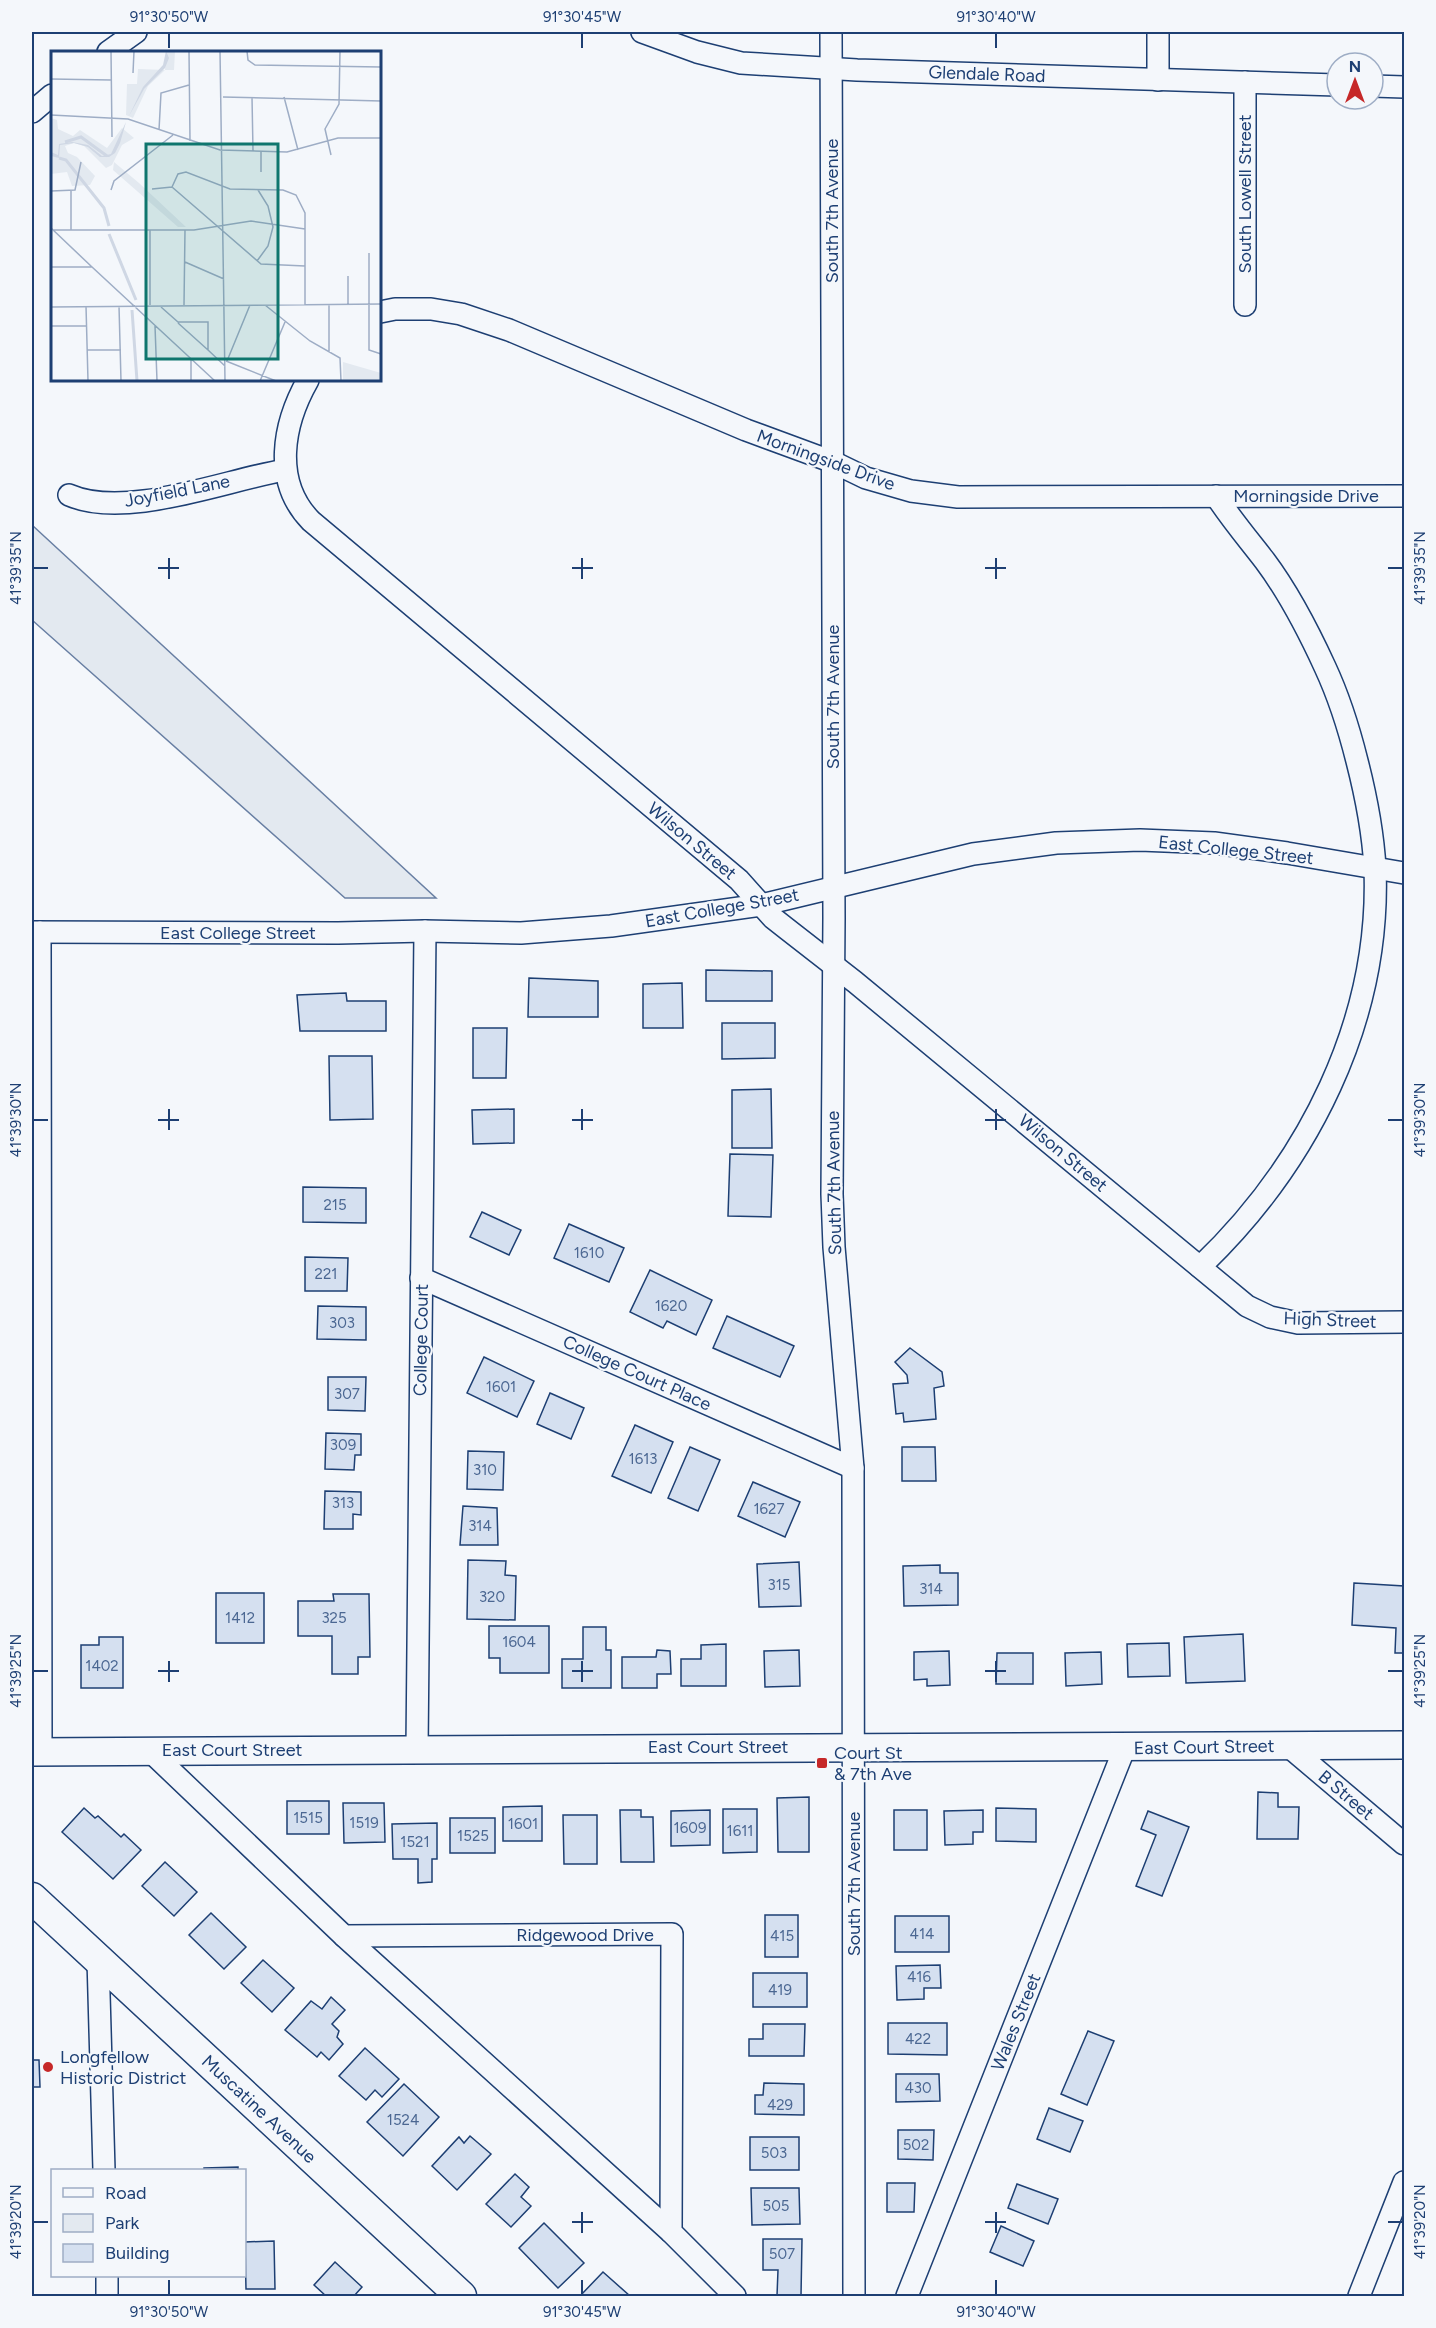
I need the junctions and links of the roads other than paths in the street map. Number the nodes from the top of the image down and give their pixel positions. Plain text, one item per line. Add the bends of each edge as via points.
1 (136, 32) edge
2 (642, 32) edge
3 (831, 32) edge
4 (1158, 32) edge
5 (109, 51) edge
6 (831, 68) junction
7 (1158, 80) junction
8 (1245, 82) junction
9 (1325, 85) edge
10 (1385, 86) edge
11 (1404, 87) edge
12 (51, 96) edge
13 (32, 111) edge
14 (1245, 305) dead end
15 (381, 312) edge
16 (308, 381) edge
17 (833, 462) junction
18 (285, 470) junction
19 (69, 495) dead end
20 (1216, 496) junction
21 (1404, 496) edge
22 (1375, 868) junction
23 (1404, 873) edge
24 (833, 886) junction
25 (761, 905) junction
26 (425, 931) junction
27 (36, 932) edge
28 (834, 964) junction
29 (1200, 1267) junction
30 (421, 1278) junction
31 (1404, 1322) edge
32 (853, 1468) junction
33 (1404, 1745) edge
34 (1287, 1746) junction
35 (854, 1747) junction
36 (1125, 1748) junction
37 (417, 1749) junction
38 (150, 1751) junction
39 (36, 1752) edge
40 (1404, 1844) edge
41 (32, 1898) edge
42 (344, 1936) junction
43 (98, 1959) junction
44 (104, 2169) edge
45 (1404, 2182) edge
46 (670, 2232) junction
47 (107, 2277) edge
48 (107, 2296) edge
49 (461, 2296) edge
50 (735, 2296) edge
51 (854, 2296) edge
52 (907, 2296) edge
53 (1359, 2296) edge

1 - 5 street
2 - 6 street, Glendale Road via 741,63
3 - 6 street, South 7th Avenue
4 - 7 street
6 - 7 street, Glendale Road
6 - 17 street, South 7th Avenue
7 - 8 street, Glendale Road
8 - 9 street, Glendale Road
8 - 14 street, South Lowell Street
10 - 11 street
12 - 13 street
15 - 17 street, Morningside Drive via 431,309 471,317
16 - 18 street via 290,426
17 - 20 street, Morningside Drive via 877,481 958,497
17 - 24 street, South 7th Avenue
18 - 19 street, Joyfield Lane via 126,503 83,501
18 - 25 street, Wilson Street via 291,492 311,521 739,880
20 - 21 street, Morningside Drive
20 - 22 street via 1294,606 1326,670 1348,727 1364,787
22 - 23 street, East College Street
22 - 24 street, East College Street via 1214,843 1140,840 1056,843 973,854
22 - 29 street via 1370,953 1359,1007 1321,1109 1263,1200
24 - 25 street, East College Street
24 - 28 street, South 7th Avenue
25 - 26 street, East College Street via 600,927 521,933
25 - 28 street, Wilson Street
26 - 27 street, East College Street
26 - 30 street, College Court
27 - 39 street
28 - 29 street, Wilson Street
28 - 32 street, South 7th Avenue via 832,1194
29 - 31 street, High Street via 1247,1306 1270,1317 1298,1323
30 - 32 street, College Court Place
30 - 37 street, College Court
32 - 35 street, South 7th Avenue
33 - 34 street, East Court Street
34 - 36 street, East Court Street
34 - 40 street, B Street
35 - 36 street, East Court Street
35 - 37 street, East Court Street
35 - 51 street, South 7th Avenue
36 - 52 street, Wales Street
37 - 38 street, East Court Street
38 - 39 street, East Court Street
38 - 42 street
41 - 43 main road, Muscatine Avenue
42 - 46 street
42 - 46 street, Ridgewood Drive via 672,1934
43 - 44 street
43 - 49 main road, Muscatine Avenue
45 - 53 street
46 - 50 street
47 - 48 street

